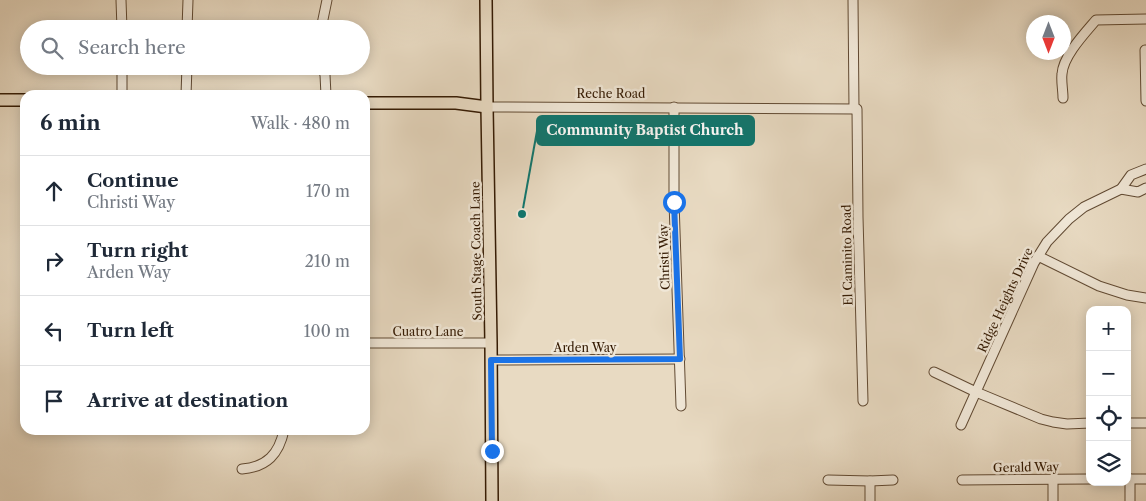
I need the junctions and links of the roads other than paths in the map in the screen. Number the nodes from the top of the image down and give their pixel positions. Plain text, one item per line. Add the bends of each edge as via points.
1 (121, 0) edge
2 (188, 0) edge
3 (326, 0) edge
4 (486, 0) edge
5 (854, 0) edge
6 (1146, 19) edge
7 (122, 20) edge
8 (187, 20) edge
9 (323, 20) edge
10 (1146, 50) edge
11 (122, 75) edge
12 (186, 75) edge
13 (325, 75) edge
14 (122, 90) edge
15 (186, 90) edge
16 (326, 90) edge
17 (1063, 98) dead end
18 (0, 100) edge
19 (20, 100) edge
20 (1146, 101) edge
21 (370, 103) edge
22 (487, 107) junction
23 (674, 107) junction
24 (856, 109) junction
25 (1146, 169) edge
26 (1146, 188) edge
27 (1121, 189) junction
28 (1038, 256) junction
29 (1146, 299) edge
30 (370, 343) edge
31 (491, 343) junction
32 (680, 359) junction
33 (491, 360) junction
34 (934, 372) dead end
35 (976, 392) junction
36 (863, 401) dead end
37 (681, 406) dead end
38 (1086, 423) edge
39 (1131, 423) edge
40 (1146, 423) edge
41 (961, 425) dead end
42 (283, 435) edge
43 (242, 469) dead end
44 (1053, 479) junction
45 (1086, 479) edge
46 (1131, 479) edge
47 (1146, 479) edge
48 (828, 480) dead end
49 (893, 480) dead end
50 (962, 480) dead end
51 (870, 481) junction
52 (1129, 486) edge
53 (492, 501) edge
54 (870, 501) edge
55 (1053, 501) edge
56 (1130, 501) edge

1 - 7 street
2 - 8 street
3 - 9 street
4 - 22 main road, South Stage Coach Lane
5 - 24 street, El Caminito Road
6 - 17 street via 1096,20 1074,46 1063,68
10 - 20 street
11 - 14 street
12 - 15 street
13 - 16 street
18 - 19 main road
21 - 22 main road, Reche Road via 456,103
22 - 23 street, Reche Road
22 - 31 main road, South Stage Coach Lane
23 - 24 street, Reche Road
23 - 32 street, Christi Way
24 - 36 street, El Caminito Road
25 - 27 street, Ridge Heights Drive via 1131,175
26 - 27 street, Ridge Heights Drive via 1138,192
27 - 28 street, Ridge Heights Drive via 1084,207 1069,219
28 - 29 street via 1099,286
28 - 35 street, Ridge Heights Drive
30 - 31 street, Cuatro Lane
31 - 33 main road, South Stage Coach Lane
32 - 33 street, Arden Way
32 - 37 street, Christi Way
33 - 53 main road, South Stage Coach Lane
34 - 35 street
35 - 38 street via 1041,419 1067,424
35 - 41 street, Ridge Heights Drive
39 - 40 street
42 - 43 street via 269,460 253,468
44 - 45 street, Gerald Way
44 - 50 street, Gerald Way
44 - 55 street
46 - 47 street
48 - 51 street
49 - 51 street
51 - 54 street
52 - 56 street

